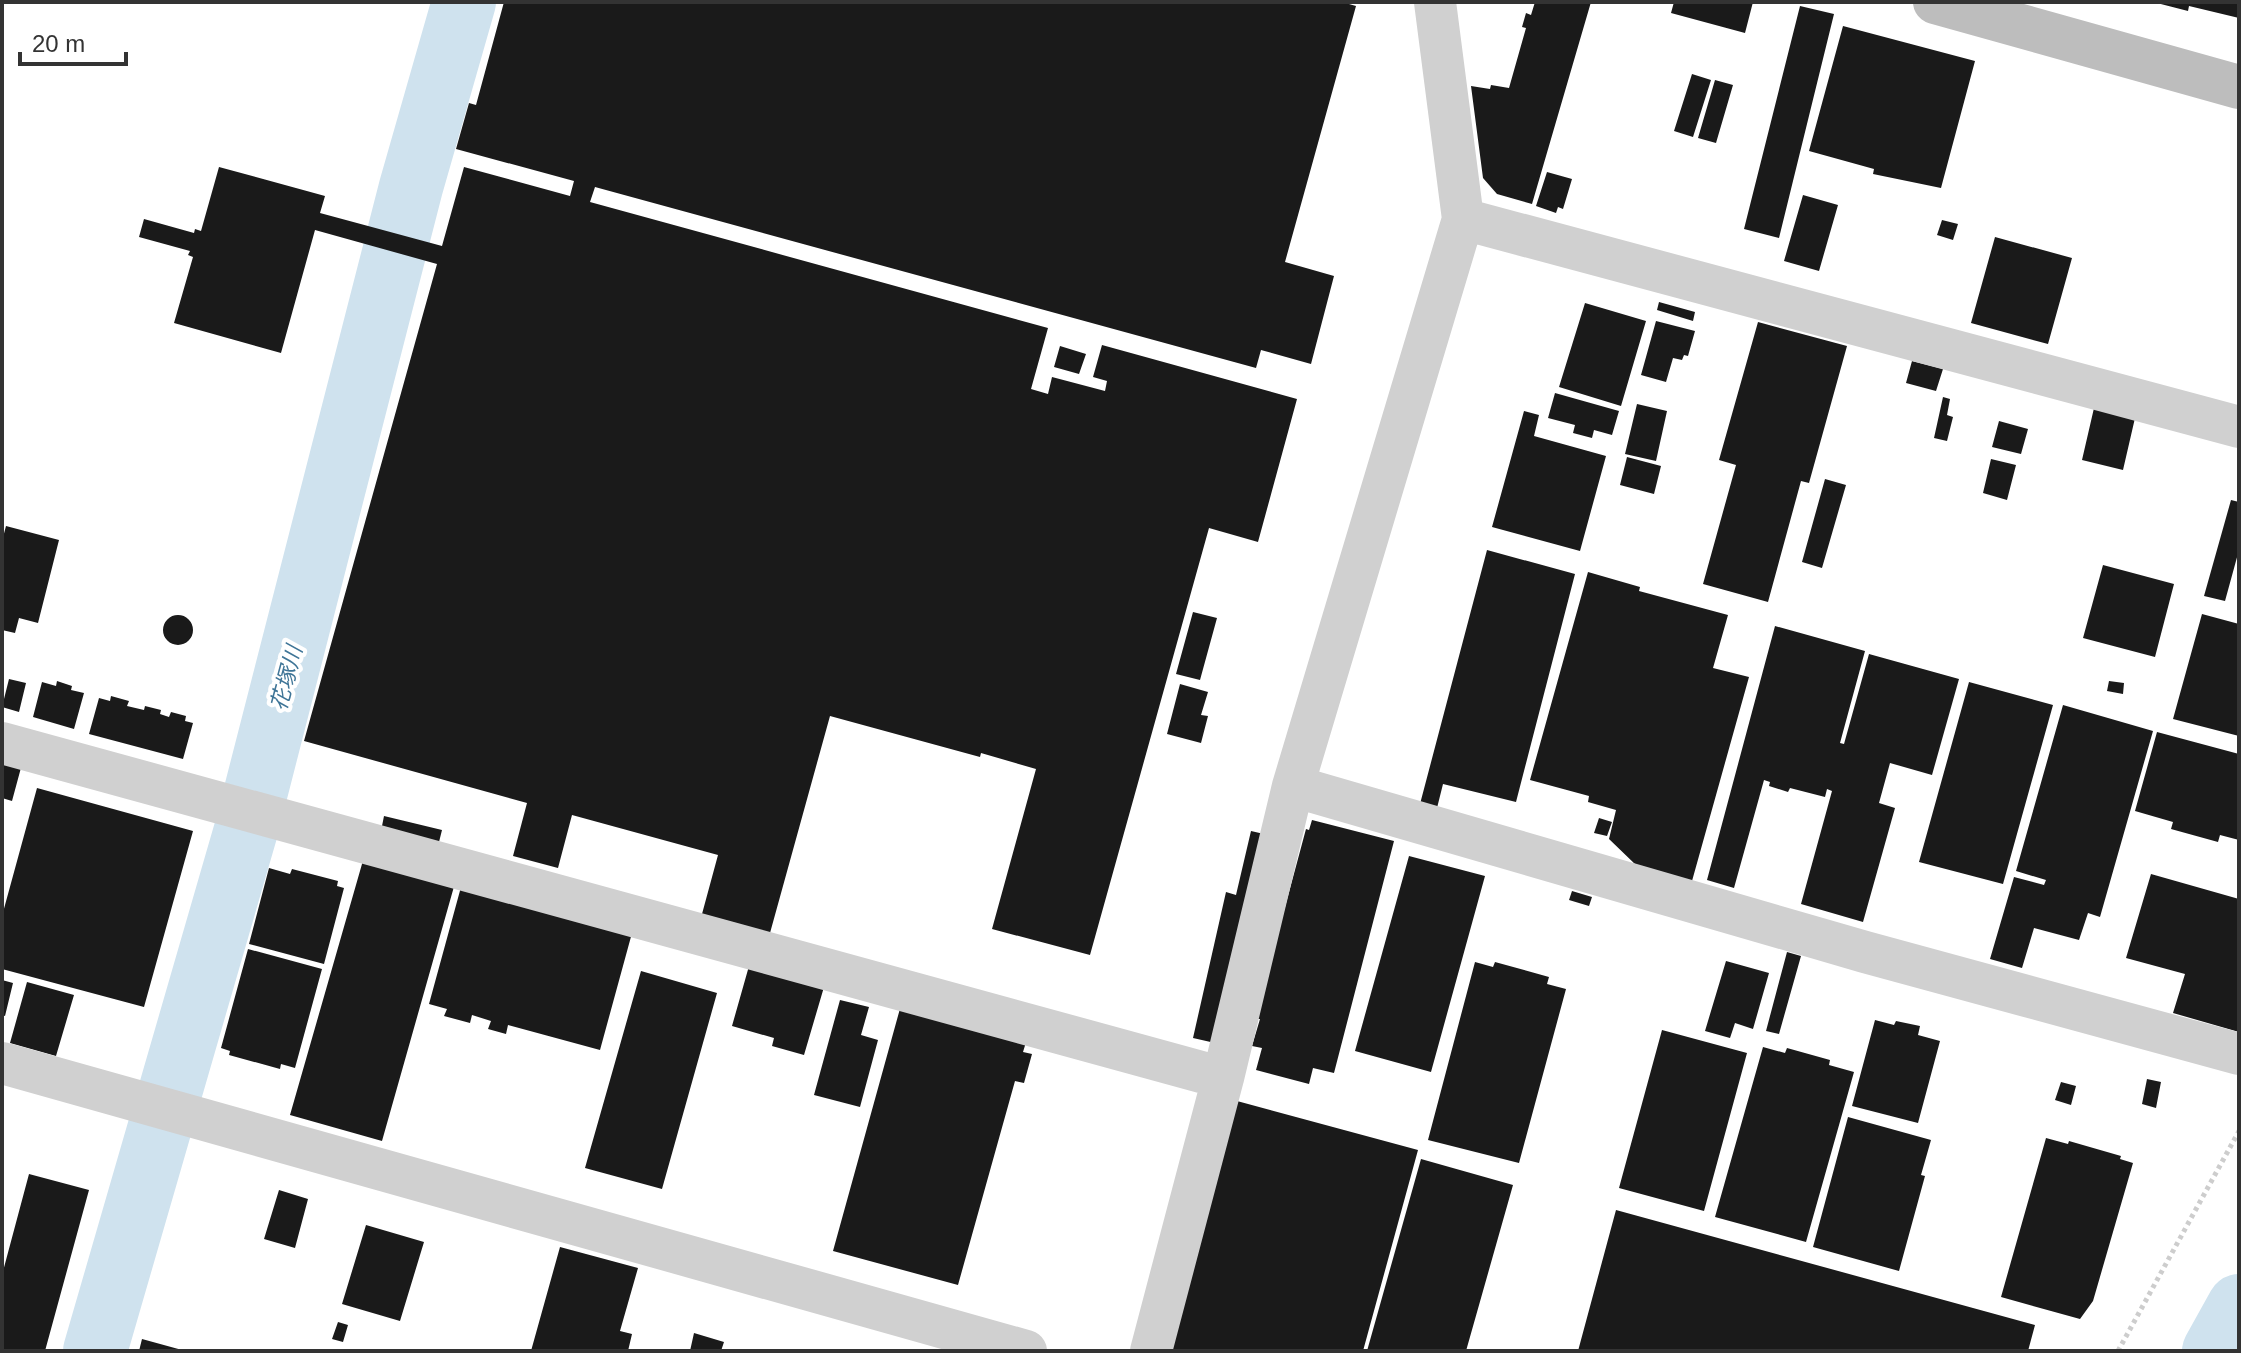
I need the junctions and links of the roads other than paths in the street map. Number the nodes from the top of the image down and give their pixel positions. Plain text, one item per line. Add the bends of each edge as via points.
1 (1435, 2) edge
2 (1935, 2) edge
3 (2239, 87) edge
4 (1463, 219) junction
5 (2239, 427) edge
6 (2, 743) edge
7 (1293, 786) junction
8 (2239, 1054) edge
9 (2, 1063) edge
10 (1223, 1078) junction
11 (1026, 1351) edge
12 (1151, 1351) edge

1 - 4 street
2 - 3 street
4 - 5 street
4 - 7 street
6 - 10 street
7 - 8 street
7 - 10 street
9 - 11 street
10 - 12 street

